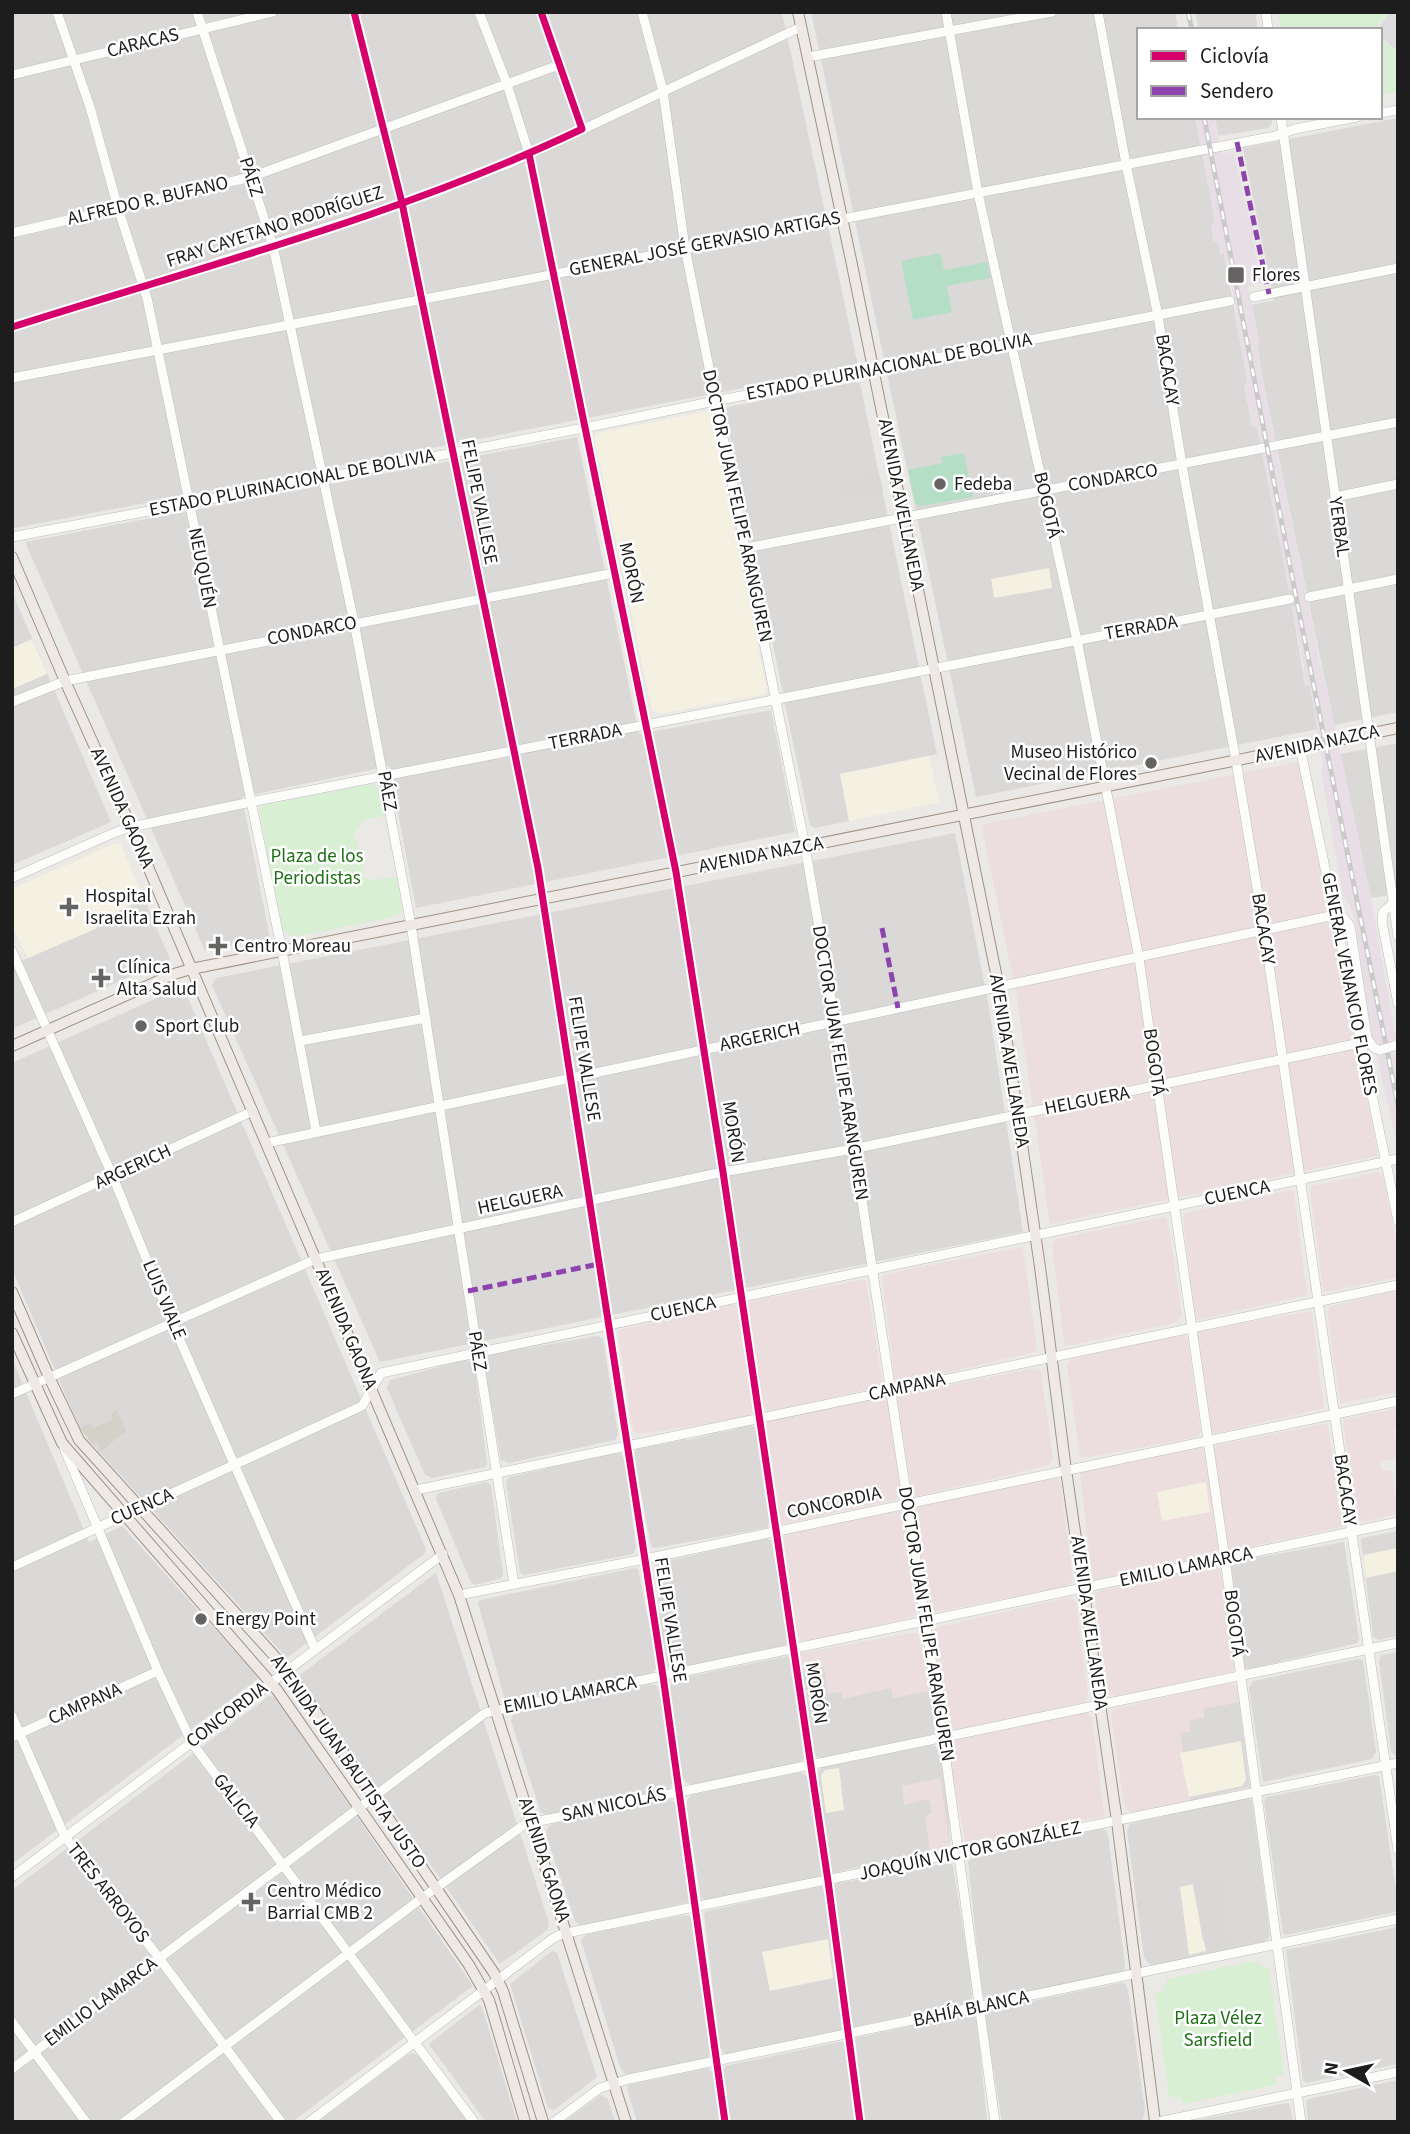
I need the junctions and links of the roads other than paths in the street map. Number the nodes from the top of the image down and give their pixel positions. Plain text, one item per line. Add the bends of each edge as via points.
1 (57, 12) edge
2 (197, 12) edge
3 (273, 12) edge
4 (354, 12) edge
5 (479, 12) edge
6 (541, 12) edge
7 (642, 12) edge
8 (798, 12) edge
9 (946, 12) edge
10 (1052, 12) edge
11 (1098, 12) edge
12 (801, 27) junction
13 (202, 29) junction
14 (949, 31) junction
15 (808, 57) junction
16 (75, 60) junction
17 (559, 65) junction
18 (12, 75) edge
19 (507, 84) junction
20 (663, 91) junction
21 (1282, 119) edge
22 (1347, 119) edge
23 (582, 129) junction
24 (384, 130) junction
25 (1284, 132) junction
26 (529, 154) junction
27 (1126, 164) junction
28 (251, 177) junction
29 (978, 193) junction
30 (402, 203) junction
31 (118, 208) junction
32 (842, 218) junction
33 (12, 233) edge
34 (273, 246) junction
35 (685, 248) junction
36 (1398, 268) edge
37 (552, 274) junction
38 (143, 286) junction
39 (1307, 286) junction
40 (1255, 297) dead end
41 (421, 299) junction
42 (1230, 301) dead end
43 (1158, 316) junction
44 (289, 324) junction
45 (12, 327) edge
46 (1010, 343) junction
47 (159, 350) junction
48 (874, 371) junction
49 (12, 378) edge
50 (715, 401) junction
51 (1398, 422) edge
52 (584, 428) junction
53 (1326, 436) junction
54 (454, 453) junction
55 (1182, 465) junction
56 (321, 477) junction
57 (1398, 484) edge
58 (1044, 491) junction
59 (1335, 497) junction
60 (190, 503) junction
61 (903, 517) junction
62 (12, 537) edge
63 (746, 548) junction
64 (12, 557) edge
65 (614, 573) junction
66 (1398, 579) edge
67 (1348, 590) junction
68 (1310, 597) dead end
69 (483, 599) junction
70 (1290, 599) dead end
71 (1209, 615) junction
72 (354, 622) junction
73 (1077, 640) junction
74 (219, 649) junction
75 (934, 669) junction
76 (65, 681) junction
77 (777, 699) junction
78 (12, 702) edge
79 (646, 724) junction
80 (1398, 728) edge
81 (1368, 734) junction
82 (1300, 747) junction
83 (514, 751) junction
84 (1236, 761) junction
85 (384, 776) junction
86 (1105, 787) junction
87 (251, 802) junction
88 (965, 814) junction
89 (131, 827) junction
90 (806, 846) junction
91 (676, 872) junction
92 (12, 878) edge
93 (543, 899) junction
94 (1395, 902) edge
95 (1335, 915) junction
96 (411, 925) junction
97 (1264, 930) junction
98 (1398, 936) edge
99 (12, 951) edge
100 (282, 951) junction
101 (1139, 958) junction
102 (191, 970) junction
103 (999, 988) junction
104 (1398, 1004) edge
105 (426, 1018) junction
106 (835, 1021) junction
107 (48, 1030) junction
108 (300, 1041) junction
109 (1360, 1043) junction
110 (1396, 1044) edge
111 (12, 1046) edge
112 (704, 1049) junction
113 (1282, 1061) junction
114 (572, 1077) junction
115 (1157, 1087) junction
116 (440, 1104) junction
117 (253, 1111) junction
118 (1018, 1114) junction
119 (316, 1131) junction
120 (267, 1143) junction
121 (853, 1149) junction
122 (1398, 1159) edge
123 (1386, 1163) junction
124 (723, 1172) junction
125 (113, 1177) junction
126 (1300, 1180) junction
127 (591, 1202) junction
128 (1174, 1206) junction
129 (1398, 1221) edge
130 (12, 1222) edge
131 (458, 1229) junction
132 (1036, 1235) junction
133 (316, 1259) junction
134 (873, 1269) junction
135 (1398, 1285) edge
136 (12, 1292) edge
137 (741, 1297) junction
138 (1318, 1301) junction
139 (172, 1322) junction
140 (609, 1324) junction
141 (1191, 1328) junction
142 (12, 1333) edge
143 (477, 1352) junction
144 (1051, 1357) junction
145 (48, 1377) junction
146 (34, 1384) junction
147 (372, 1389) junction
148 (891, 1390) junction
149 (12, 1394) edge
150 (1398, 1401) edge
151 (1334, 1414) junction
152 (760, 1418) junction
153 (1208, 1440) junction
154 (62, 1444) junction
155 (628, 1446) junction
156 (234, 1464) junction
157 (1066, 1470) junction
158 (496, 1473) junction
159 (415, 1490) junction
160 (907, 1504) junction
161 (139, 1508) junction
162 (123, 1515) junction
163 (1398, 1522) edge
164 (97, 1527) junction
165 (776, 1531) junction
166 (1351, 1532) junction
167 (443, 1554) junction
168 (645, 1559) junction
169 (1225, 1559) junction
170 (12, 1567) edge
171 (514, 1584) junction
172 (1084, 1588) junction
173 (459, 1595) junction
174 (925, 1622) junction
175 (1398, 1643) edge
176 (315, 1649) junction
177 (793, 1649) junction
178 (1368, 1649) junction
179 (287, 1670) junction
180 (158, 1671) junction
181 (663, 1676) junction
182 (1241, 1676) junction
183 (271, 1682) junction
184 (1100, 1706) junction
185 (497, 1710) junction
186 (12, 1716) edge
187 (16, 1736) edge
188 (943, 1738) junction
189 (192, 1743) junction
190 (1398, 1763) edge
191 (811, 1765) junction
192 (1385, 1765) junction
193 (680, 1792) junction
194 (1256, 1792) junction
195 (373, 1797) junction
196 (358, 1808) junction
197 (1117, 1821) junction
198 (532, 1823) junction
199 (65, 1837) junction
200 (1398, 1850) edge
201 (959, 1853) junction
202 (284, 1864) junction
203 (12, 1877) edge
204 (828, 1881) junction
205 (437, 1887) junction
206 (422, 1898) junction
207 (697, 1908) junction
208 (1398, 1919) edge
209 (567, 1933) junction
210 (1276, 1945) junction
211 (350, 1953) junction
212 (159, 1958) junction
213 (1136, 1974) junction
214 (498, 1979) junction
215 (484, 1990) junction
216 (980, 2007) junction
217 (12, 2022) edge
218 (850, 2034) junction
219 (415, 2042) junction
220 (224, 2048) junction
221 (35, 2052) junction
222 (718, 2061) junction
223 (12, 2069) edge
224 (1398, 2072) edge
225 (614, 2084) junction
226 (1298, 2094) junction
227 (86, 2122) edge
228 (124, 2122) edge
229 (281, 2122) edge
230 (309, 2122) edge
231 (474, 2122) edge
232 (524, 2122) edge
233 (543, 2122) edge
234 (554, 2122) edge
235 (626, 2122) edge
236 (725, 2122) edge
237 (860, 2122) edge
238 (995, 2122) edge
239 (1157, 2122) edge
240 (1301, 2122) edge

1 - 16 street, NEUQUÉN
2 - 13 street, PÁEZ
3 - 13 street, CARACAS
4 - 24 street, FELIPE VALLESE
5 - 19 street, MORÓN
6 - 17 street
7 - 20 street, DOCTOR JUAN FELIPE ARANGUREN
8 - 12 main road, AVENIDA AVELLANEDA
9 - 14 street, BOGOTÁ
10 - 14 street
11 - 27 street, BACACAY
12 - 15 main road, AVENIDA AVELLANEDA
12 - 20 street, FRAY CAYETANO RODRÍGUEZ
13 - 16 street, CARACAS
13 - 28 street, PÁEZ
14 - 15 street
14 - 29 street, BOGOTÁ
15 - 32 main road, AVENIDA AVELLANEDA
16 - 18 street, CARACAS
16 - 31 street, NEUQUÉN
17 - 19 street, ALFREDO R. BUFANO
17 - 23 street
19 - 24 street, ALFREDO R. BUFANO
19 - 26 street, MORÓN
20 - 23 street, FRAY CAYETANO RODRÍGUEZ
20 - 35 street, DOCTOR JUAN FELIPE ARANGUREN
21 - 25 street, YERBAL
22 - 25 street, GENERAL JOSÉ GERVASIO ARTIGAS
23 - 26 street, FRAY CAYETANO RODRÍGUEZ
24 - 28 street, ALFREDO R. BUFANO
24 - 30 street, FELIPE VALLESE
25 - 27 street, GENERAL JOSÉ GERVASIO ARTIGAS
25 - 39 street, YERBAL
26 - 30 street, FRAY CAYETANO RODRÍGUEZ
26 - 37 street, MORÓN
27 - 29 street, GENERAL JOSÉ GERVASIO ARTIGAS
27 - 43 street, BACACAY
28 - 31 street, ALFREDO R. BUFANO
28 - 34 street, PÁEZ
29 - 32 street, GENERAL JOSÉ GERVASIO ARTIGAS
29 - 46 street, BOGOTÁ
30 - 34 street, FRAY CAYETANO RODRÍGUEZ
30 - 41 street, FELIPE VALLESE
31 - 33 street, ALFREDO R. BUFANO
31 - 38 street, NEUQUÉN
32 - 35 street, GENERAL JOSÉ GERVASIO ARTIGAS
32 - 48 main road, AVENIDA AVELLANEDA
34 - 38 street, FRAY CAYETANO RODRÍGUEZ
34 - 44 street, PÁEZ
35 - 37 street, GENERAL JOSÉ GERVASIO ARTIGAS
35 - 50 street, DOCTOR JUAN FELIPE ARANGUREN
36 - 39 street
37 - 41 street, GENERAL JOSÉ GERVASIO ARTIGAS
37 - 52 street, MORÓN
38 - 45 street, FRAY CAYETANO RODRÍGUEZ
38 - 47 street, NEUQUÉN
39 - 40 street
39 - 53 street, YERBAL
41 - 44 street, GENERAL JOSÉ GERVASIO ARTIGAS
41 - 54 street, FELIPE VALLESE
42 - 43 street, ESTADO PLURINACIONAL DE BOLIVIA
43 - 46 street, ESTADO PLURINACIONAL DE BOLIVIA
43 - 55 street, BACACAY
44 - 47 street, GENERAL JOSÉ GERVASIO ARTIGAS
44 - 56 street, PÁEZ
46 - 48 street, ESTADO PLURINACIONAL DE BOLIVIA
46 - 58 street, BOGOTÁ
47 - 49 street, GENERAL JOSÉ GERVASIO ARTIGAS
47 - 60 street, NEUQUÉN
48 - 50 street, ESTADO PLURINACIONAL DE BOLIVIA
48 - 61 main road, AVENIDA AVELLANEDA
50 - 52 street, ESTADO PLURINACIONAL DE BOLIVIA
50 - 63 street, DOCTOR JUAN FELIPE ARANGUREN
51 - 53 street, CONDARCO
52 - 54 street, ESTADO PLURINACIONAL DE BOLIVIA
52 - 65 street, MORÓN
53 - 55 street, CONDARCO
53 - 59 street, YERBAL
54 - 56 street, ESTADO PLURINACIONAL DE BOLIVIA
54 - 69 street, FELIPE VALLESE
55 - 58 street, CONDARCO
55 - 71 street, BACACAY
56 - 60 street, ESTADO PLURINACIONAL DE BOLIVIA
56 - 72 street, PÁEZ
57 - 59 street
58 - 61 street, CONDARCO
58 - 73 street, BOGOTÁ
59 - 67 street, YERBAL
60 - 62 street, ESTADO PLURINACIONAL DE BOLIVIA
60 - 74 street, NEUQUÉN
61 - 63 street, CONDARCO
61 - 75 main road, AVENIDA AVELLANEDA
63 - 77 street, DOCTOR JUAN FELIPE ARANGUREN
64 - 76 main road, AVENIDA GAONA
65 - 69 street, CONDARCO
65 - 79 street, MORÓN
66 - 67 street
67 - 68 street
67 - 81 street, YERBAL
69 - 72 street, CONDARCO
69 - 83 street, FELIPE VALLESE
70 - 71 street, TERRADA
71 - 73 street, TERRADA
71 - 84 street, BACACAY
72 - 74 street, CONDARCO
72 - 85 street, PÁEZ
73 - 75 street, TERRADA
73 - 86 street, BOGOTÁ
74 - 76 street, CONDARCO
74 - 87 street, NEUQUÉN
75 - 77 street, TERRADA
75 - 88 main road, AVENIDA AVELLANEDA
76 - 78 street, CONDARCO
76 - 89 main road, AVENIDA GAONA
77 - 79 street, TERRADA
77 - 90 street, DOCTOR JUAN FELIPE ARANGUREN
79 - 83 street, TERRADA
79 - 91 street, MORÓN
80 - 81 main road, AVENIDA NAZCA
81 - 82 main road, AVENIDA NAZCA
81 - 94 street, YERBAL
82 - 84 main road, AVENIDA NAZCA
82 - 95 street, GENERAL VENANCIO FLORES
83 - 85 street, TERRADA
83 - 93 street, FELIPE VALLESE
84 - 86 main road, AVENIDA NAZCA
84 - 97 street, BACACAY
85 - 87 street, TERRADA
85 - 96 street, PÁEZ
86 - 88 main road, AVENIDA NAZCA
86 - 101 street, BOGOTÁ
87 - 89 street, TERRADA
87 - 100 street, NEUQUÉN
88 - 90 main road, AVENIDA NAZCA
88 - 103 main road, AVENIDA AVELLANEDA
89 - 92 street, TERRADA
89 - 102 main road, AVENIDA GAONA
90 - 91 main road, AVENIDA NAZCA
90 - 106 street, DOCTOR JUAN FELIPE ARANGUREN
91 - 93 main road, AVENIDA NAZCA
91 - 112 street, MORÓN
93 - 96 main road, AVENIDA NAZCA
93 - 114 street, FELIPE VALLESE
94 - 98 street, YERBAL
94 - 104 street via 1383,912 1382,922
95 - 97 street, ARGERICH
95 - 109 street, GENERAL VENANCIO FLORES
95 - 110 street, bridge via 1350,926 1367,1038 1380,1050
96 - 100 main road, AVENIDA NAZCA
96 - 105 street, PÁEZ
97 - 101 street, ARGERICH
97 - 113 street, BACACAY
99 - 107 street, LUIS VIALE
100 - 102 main road, AVENIDA NAZCA
100 - 108 street, NEUQUÉN
101 - 103 street, ARGERICH
101 - 115 street, BOGOTÁ
102 - 107 main road, AVENIDA NAZCA
102 - 117 main road, AVENIDA GAONA
103 - 106 street, ARGERICH
103 - 118 main road, AVENIDA AVELLANEDA
105 - 108 street
105 - 116 street, PÁEZ
106 - 112 street, ARGERICH
106 - 121 street, DOCTOR JUAN FELIPE ARANGUREN
107 - 111 main road, AVENIDA NAZCA
107 - 125 street, LUIS VIALE
108 - 119 street, NEUQUÉN
109 - 113 street, HELGUERA
109 - 123 street, GENERAL VENANCIO FLORES
112 - 114 street, ARGERICH
112 - 124 street, MORÓN
113 - 115 street, HELGUERA
113 - 126 street, BACACAY
114 - 116 street, ARGERICH
114 - 127 street, FELIPE VALLESE
115 - 118 street, HELGUERA
115 - 128 street, BOGOTÁ
116 - 119 street, ARGERICH
116 - 131 street, PÁEZ
117 - 120 main road, AVENIDA GAONA
117 - 125 street, ARGERICH
118 - 121 street, HELGUERA
118 - 132 main road, AVENIDA AVELLANEDA
119 - 120 street, ARGERICH
120 - 133 main road, AVENIDA GAONA
121 - 124 street, HELGUERA
121 - 134 street, DOCTOR JUAN FELIPE ARANGUREN
122 - 123 street, CUENCA
123 - 126 street, CUENCA
123 - 129 street, GENERAL VENANCIO FLORES
124 - 127 street, HELGUERA
124 - 137 street, MORÓN
125 - 130 street, ARGERICH
125 - 139 street, LUIS VIALE
126 - 128 street, CUENCA
126 - 138 street, BACACAY
127 - 131 street, HELGUERA
127 - 140 street, FELIPE VALLESE
128 - 132 street, CUENCA
128 - 141 street, BOGOTÁ
131 - 133 street, HELGUERA
131 - 143 street, PÁEZ
132 - 134 street, CUENCA
132 - 144 main road, AVENIDA AVELLANEDA
133 - 139 street, HELGUERA
133 - 147 main road, AVENIDA GAONA
134 - 137 street, CUENCA
134 - 148 street, DOCTOR JUAN FELIPE ARANGUREN
135 - 138 street, CAMPANA
136 - 145 main road, AVENIDA JUAN BAUTISTA JUSTO
137 - 140 street, CUENCA
137 - 152 street, MORÓN
138 - 141 street, CAMPANA
138 - 151 street, BACACAY
139 - 145 street, HELGUERA
139 - 156 street, LUIS VIALE
140 - 143 street, CUENCA
140 - 155 street, FELIPE VALLESE
141 - 144 street, CAMPANA
141 - 153 street, BOGOTÁ
142 - 146 main road, AVENIDA JUAN BAUTISTA JUSTO
143 - 147 street, CUENCA via 381,1373
143 - 158 street, PÁEZ
144 - 148 street, CAMPANA
144 - 157 main road, AVENIDA AVELLANEDA
145 - 146 street, HELGUERA
145 - 161 main road, AVENIDA JUAN BAUTISTA JUSTO via 79,1440
146 - 149 street, HELGUERA
146 - 154 main road, AVENIDA JUAN BAUTISTA JUSTO
147 - 156 street, CUENCA via 362,1406
147 - 159 main road, AVENIDA GAONA
148 - 152 street, CAMPANA
148 - 160 street, DOCTOR JUAN FELIPE ARANGUREN
150 - 151 street, CONCORDIA
151 - 153 street, CONCORDIA
151 - 166 street, BACACAY
152 - 155 street, CAMPANA
152 - 165 street, MORÓN
153 - 157 street, CONCORDIA
153 - 169 street, BOGOTÁ
154 - 162 main road, AVENIDA JUAN BAUTISTA JUSTO
154 - 164 street, GALICIA
155 - 158 street, CAMPANA
155 - 168 street, FELIPE VALLESE
156 - 161 street, CUENCA
156 - 176 street, LUIS VIALE
157 - 160 street, CONCORDIA
157 - 172 main road, AVENIDA AVELLANEDA
158 - 159 street, CAMPANA
158 - 171 street, PÁEZ
159 - 167 main road, AVENIDA GAONA
160 - 165 street, CONCORDIA
160 - 174 street, DOCTOR JUAN FELIPE ARANGUREN
161 - 162 street, CUENCA
161 - 179 main road, AVENIDA JUAN BAUTISTA JUSTO
162 - 164 street, CUENCA
162 - 183 main road, AVENIDA JUAN BAUTISTA JUSTO
163 - 166 street, EMILIO LAMARCA
164 - 170 street, CUENCA
164 - 180 street, GALICIA
165 - 168 street, CONCORDIA
165 - 177 street, MORÓN
166 - 169 street, EMILIO LAMARCA
166 - 178 street, BACACAY
167 - 173 main road, AVENIDA GAONA
167 - 176 street, CONCORDIA
168 - 171 street, CONCORDIA
168 - 181 street, FELIPE VALLESE
169 - 172 street, EMILIO LAMARCA
169 - 182 street, BOGOTÁ
171 - 173 street, CONCORDIA
172 - 174 street, EMILIO LAMARCA
172 - 184 main road, AVENIDA AVELLANEDA
173 - 185 main road, AVENIDA GAONA
174 - 177 street, EMILIO LAMARCA
174 - 188 street, DOCTOR JUAN FELIPE ARANGUREN
175 - 178 street, SAN NICOLÁS
176 - 179 street, CONCORDIA
177 - 181 street, EMILIO LAMARCA
177 - 191 street, MORÓN
178 - 182 street, SAN NICOLÁS
178 - 192 street, BACACAY
179 - 183 street, CONCORDIA
179 - 195 main road, AVENIDA JUAN BAUTISTA JUSTO
180 - 187 street, CAMPANA
180 - 189 street, GALICIA
181 - 185 street, EMILIO LAMARCA
181 - 193 street, FELIPE VALLESE
182 - 184 street, SAN NICOLÁS
182 - 194 street, BOGOTÁ
183 - 189 street, CONCORDIA
183 - 196 main road, AVENIDA JUAN BAUTISTA JUSTO
184 - 188 street, SAN NICOLÁS
184 - 197 main road, AVENIDA AVELLANEDA
185 - 195 street, EMILIO LAMARCA via 480,1716
185 - 198 main road, AVENIDA GAONA
186 - 187 street, TRES ARROYOS
187 - 199 street, TRES ARROYOS
188 - 191 street, SAN NICOLÁS
188 - 201 street, DOCTOR JUAN FELIPE ARANGUREN
189 - 199 street, CONCORDIA
189 - 202 street, GALICIA
190 - 192 street, JOAQUÍN VICTOR GONZÁLEZ
191 - 193 street, SAN NICOLÁS
191 - 204 street, MORÓN
192 - 194 street, JOAQUÍN VICTOR GONZÁLEZ
192 - 200 street, BACACAY
193 - 198 street, SAN NICOLÁS
193 - 207 street, FELIPE VALLESE
194 - 197 street, JOAQUÍN VICTOR GONZÁLEZ
194 - 210 street, BOGOTÁ
195 - 196 street, EMILIO LAMARCA
195 - 205 main road, AVENIDA JUAN BAUTISTA JUSTO
196 - 202 street, EMILIO LAMARCA
196 - 206 main road, AVENIDA JUAN BAUTISTA JUSTO
197 - 201 street, JOAQUÍN VICTOR GONZÁLEZ
197 - 213 main road, AVENIDA AVELLANEDA
198 - 205 street, SAN NICOLÁS via 518,1827
198 - 209 main road, AVENIDA GAONA
199 - 203 street, CONCORDIA
199 - 212 street, TRES ARROYOS
201 - 204 street, JOAQUÍN VICTOR GONZÁLEZ
201 - 216 street, DOCTOR JUAN FELIPE ARANGUREN
202 - 211 street, GALICIA
202 - 212 street, EMILIO LAMARCA
204 - 207 street, JOAQUÍN VICTOR GONZÁLEZ
204 - 218 street, MORÓN
205 - 206 street, SAN NICOLÁS
205 - 214 main road, AVENIDA JUAN BAUTISTA JUSTO
206 - 211 street, SAN NICOLÁS
206 - 215 main road, AVENIDA JUAN BAUTISTA JUSTO
207 - 209 street, JOAQUÍN VICTOR GONZÁLEZ
207 - 222 street, FELIPE VALLESE
208 - 210 street, BAHÍA BLANCA
209 - 214 street, JOAQUÍN VICTOR GONZÁLEZ
209 - 225 main road, AVENIDA GAONA
210 - 213 street, BAHÍA BLANCA
210 - 226 street, BOGOTÁ
211 - 219 street, GALICIA
211 - 220 street, SAN NICOLÁS
212 - 220 street, TRES ARROYOS
212 - 221 street, EMILIO LAMARCA
213 - 216 street, BAHÍA BLANCA
213 - 239 main road, AVENIDA AVELLANEDA
214 - 215 street, JOAQUÍN VICTOR GONZÁLEZ
214 - 233 main road, AVENIDA JUAN BAUTISTA JUSTO
215 - 219 street, JOAQUÍN VICTOR GONZÁLEZ
215 - 232 main road, AVENIDA JUAN BAUTISTA JUSTO
216 - 218 street, BAHÍA BLANCA
216 - 238 street, DOCTOR JUAN FELIPE ARANGUREN
217 - 221 street
218 - 222 street, BAHÍA BLANCA
218 - 237 street, MORÓN
219 - 230 street, JOAQUÍN VICTOR GONZÁLEZ
219 - 231 street, GALICIA
220 - 228 street, SAN NICOLÁS
220 - 229 street, TRES ARROYOS
221 - 223 street, EMILIO LAMARCA
221 - 227 street
222 - 225 street, BAHÍA BLANCA
222 - 236 street, FELIPE VALLESE
224 - 226 street
225 - 234 street, BAHÍA BLANCA via 600,2088
225 - 235 main road, AVENIDA GAONA
226 - 239 street
226 - 240 street, BOGOTÁ

